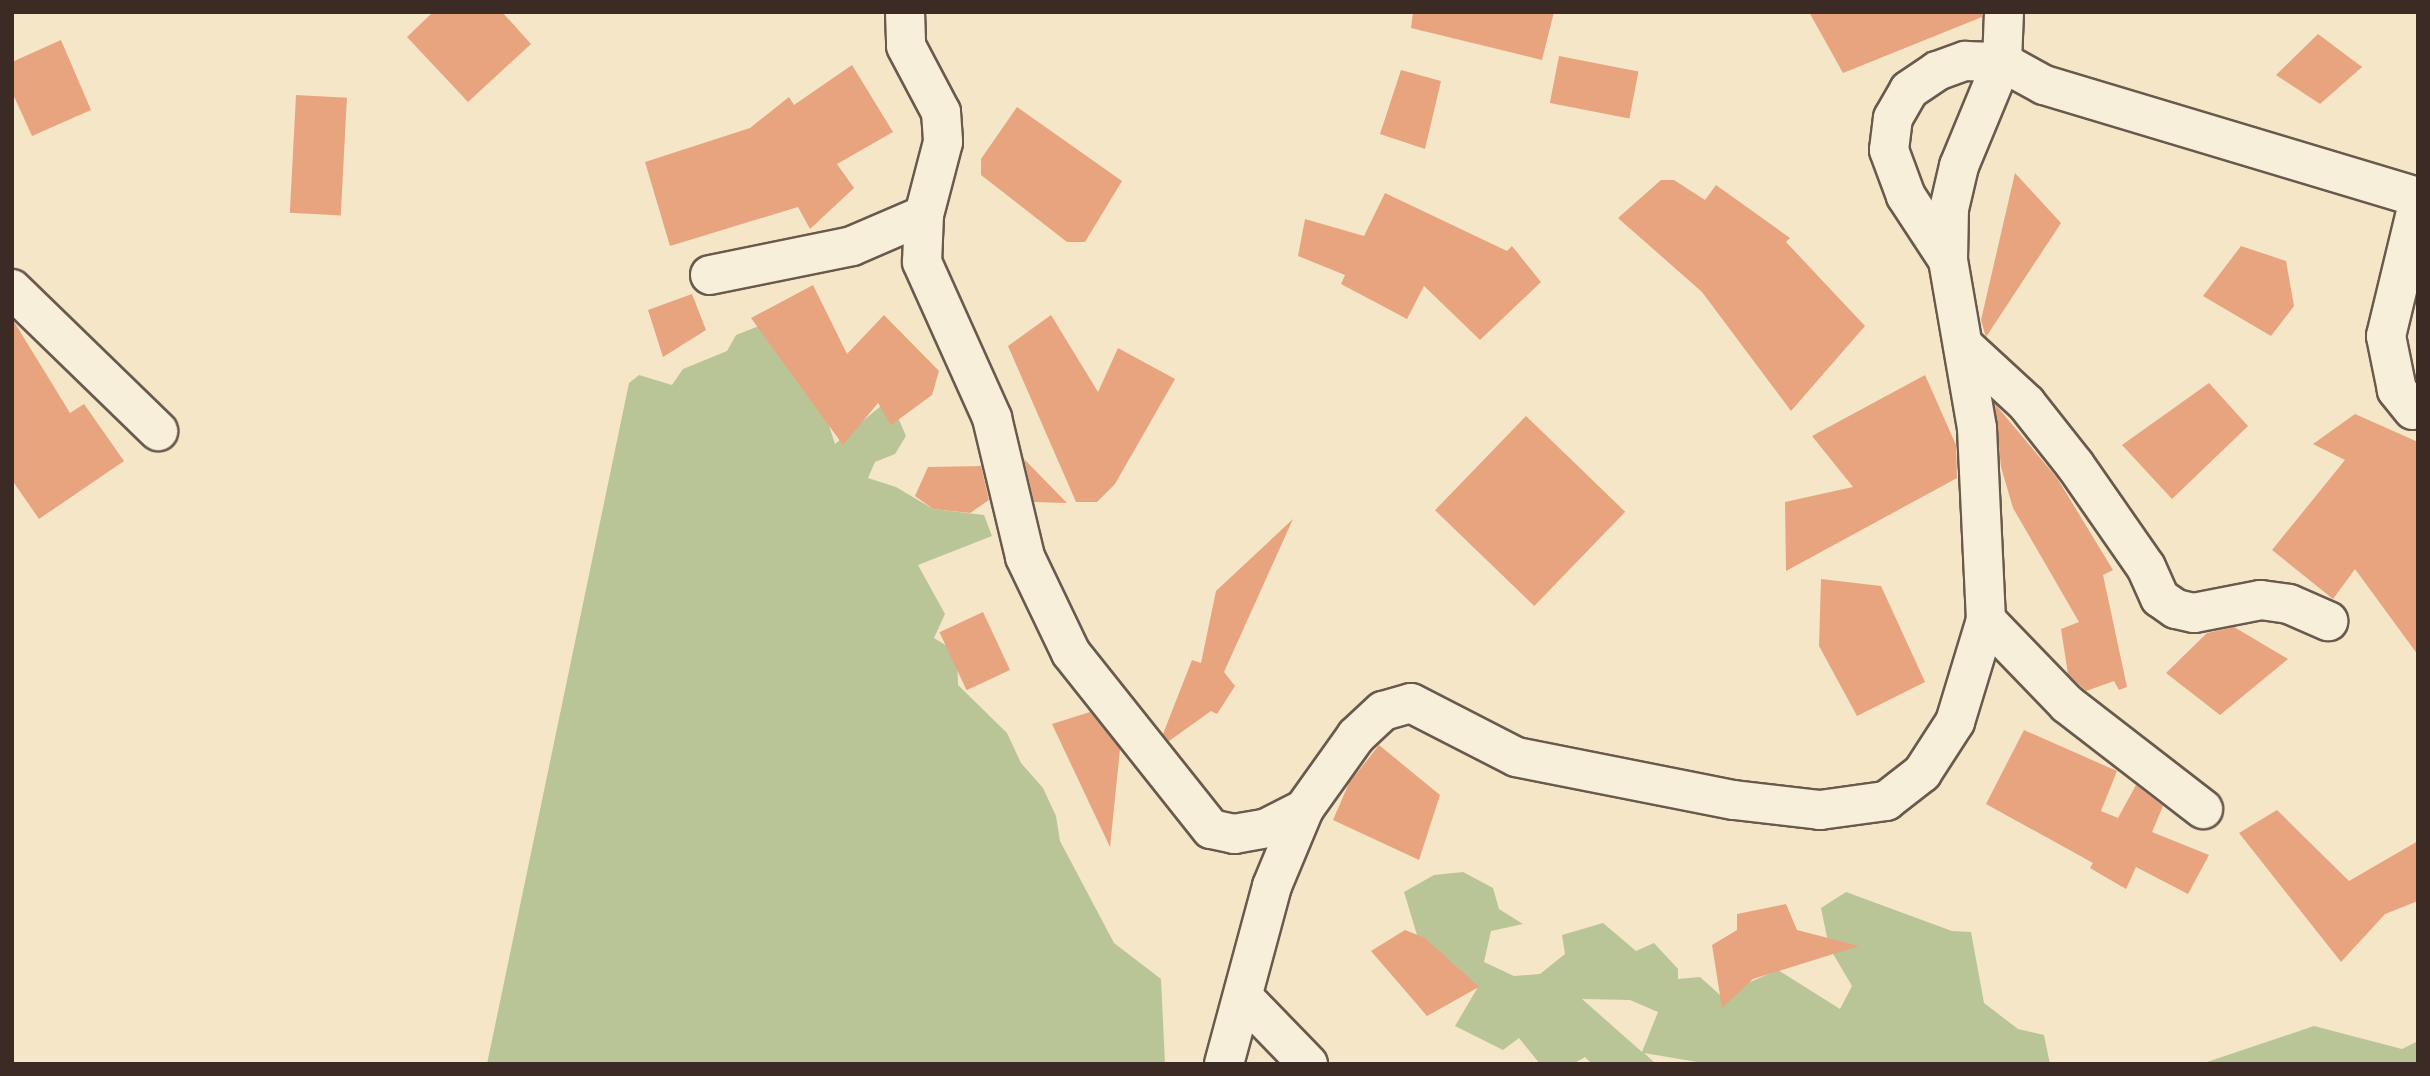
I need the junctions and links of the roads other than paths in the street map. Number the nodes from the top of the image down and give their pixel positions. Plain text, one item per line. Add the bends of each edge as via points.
1 (905, 12) edge
2 (2004, 12) edge
3 (2002, 62) junction
4 (2418, 197) edge
5 (2418, 205) edge
6 (924, 215) junction
7 (1948, 260) junction
8 (710, 275) dead end
9 (12, 289) edge
10 (1963, 345) junction
11 (2413, 410) dead end
12 (158, 431) dead end
13 (1986, 620) junction
14 (2328, 621) dead end
15 (1304, 809) junction
16 (2203, 809) dead end
17 (1244, 998) junction
18 (1224, 1064) edge
19 (1308, 1064) edge

1 - 6 street via 905,47 940,112 943,142
2 - 3 street
3 - 4 street via 2044,85
3 - 7 street via 1959,166 1949,209
3 - 7 street via 1965,61 1937,71 1909,90 1893,118 1889,150 1906,196
5 - 11 street via 2386,336 2397,390
6 - 8 street via 852,246
6 - 15 street via 922,262 992,418 1025,557 1071,653 1211,829 1234,834 1267,828
7 - 10 street
9 - 12 street
10 - 13 street via 1977,428
10 - 14 street via 2026,403 2075,465 2146,567 2160,598 2176,609 2194,613 2261,600 2289,604
13 - 15 street via 1955,722 1922,773 1886,801 1808,809 1734,800 1516,757 1411,703 1383,711 1356,736 1324,788
13 - 16 street via 2067,704
15 - 17 street via 1272,886
17 - 18 street
17 - 19 street

